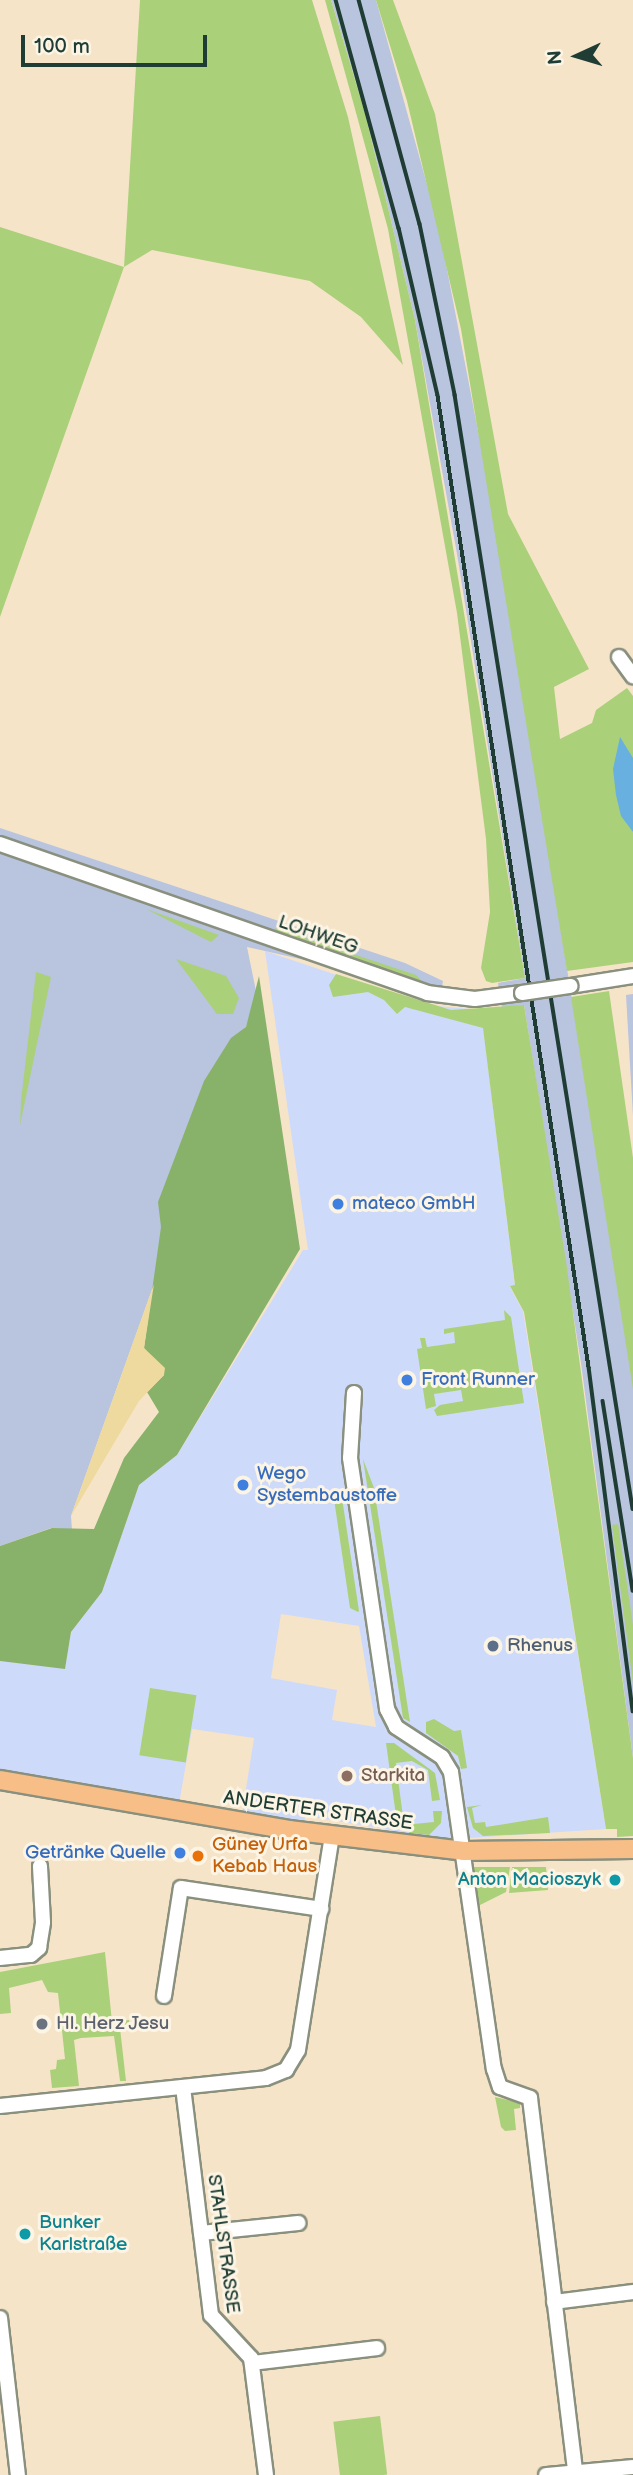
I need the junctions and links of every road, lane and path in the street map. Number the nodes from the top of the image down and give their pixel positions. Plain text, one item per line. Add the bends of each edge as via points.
1 (619, 657) dead end
2 (633, 676) edge
3 (0, 844) edge
4 (633, 976) edge
5 (354, 1392) dead end
6 (0, 1780) edge
7 (332, 1836) junction
8 (632, 1849) edge
9 (464, 1852) junction
10 (40, 1866) dead end
11 (321, 1909) junction
12 (0, 1958) edge
13 (164, 1996) dead end
14 (183, 2087) junction
15 (0, 2106) edge
16 (299, 2223) dead end
17 (201, 2233) junction
18 (633, 2292) edge
19 (554, 2302) junction
20 (0, 2318) edge
21 (377, 2348) dead end
22 (253, 2363) junction
23 (633, 2467) edge
24 (575, 2472) junction
25 (18, 2475) edge
26 (266, 2475) edge
27 (546, 2475) edge

1 - 2 street
3 - 4 street, LOHWEG, bridge via 427,993 475,999
5 - 9 street via 350,1458 387,1709 396,1727 447,1764
6 - 7 main road, ANDERTER STRASSE
7 - 9 main road, ANDERTER STRASSE
7 - 11 street
8 - 9 main road, ANDERTER STRASSE
9 - 19 street via 494,2069 500,2087 530,2098
10 - 12 street via 43,1922 39,1948 31,1955
11 - 13 street via 181,1888
11 - 14 street via 293,2063 266,2078
14 - 15 street
14 - 17 street, STAHLSTRASSE
16 - 17 street
17 - 22 street, STAHLSTRASSE via 211,2315
18 - 19 street
19 - 24 street
20 - 25 street
21 - 22 street
22 - 26 street
23 - 24 street
24 - 27 street

